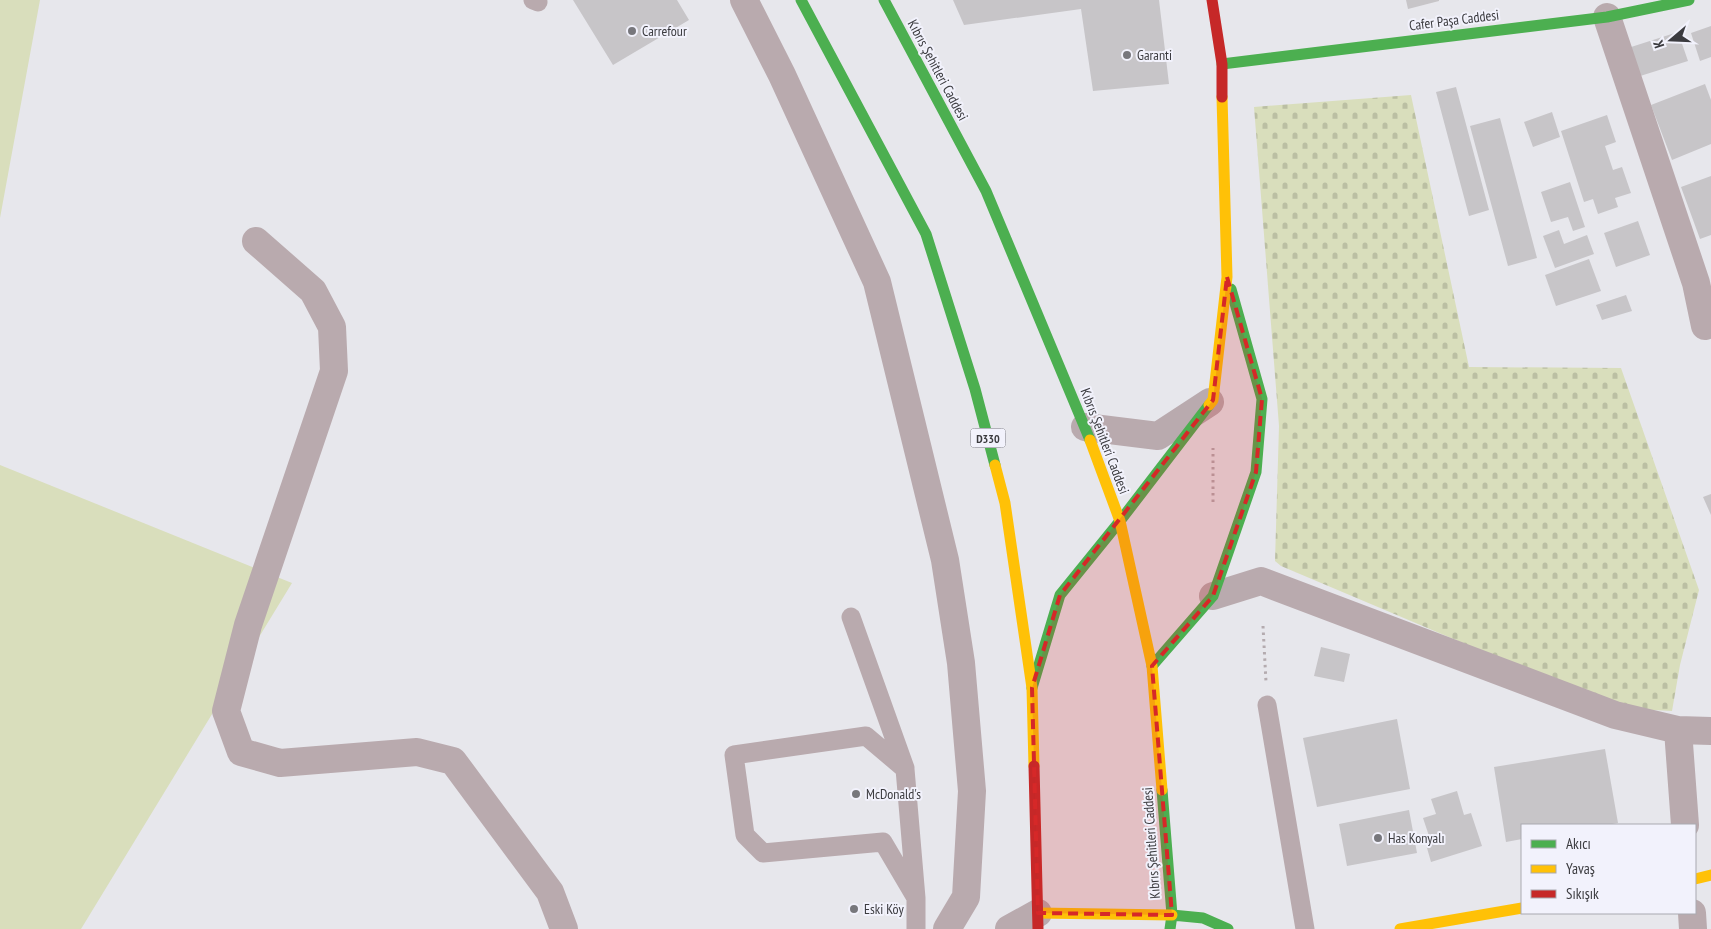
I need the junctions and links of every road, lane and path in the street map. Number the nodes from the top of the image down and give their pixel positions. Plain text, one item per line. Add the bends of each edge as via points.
1 (744, 0) edge
2 (801, 0) edge
3 (884, 0) edge
4 (1212, 0) edge
5 (1689, 0) edge
6 (1607, 17) junction
7 (1222, 64) junction
8 (256, 241) dead end
9 (1227, 277) junction
10 (1704, 283) edge
11 (1705, 326) dead end
12 (1214, 400) junction
13 (1085, 427) junction
14 (1120, 521) junction
15 (1213, 596) junction
16 (851, 617) dead end
17 (1263, 626) dead end
18 (1152, 666) junction
19 (1032, 688) junction
20 (1267, 705) joint
21 (1678, 730) junction
22 (1711, 731) edge
23 (905, 769) junction
24 (1685, 824) edge
25 (1711, 875) edge
26 (1696, 879) edge
27 (916, 898) junction
28 (1521, 908) edge
29 (1692, 914) edge
30 (1172, 915) junction
31 (1038, 921) edge
32 (1205, 924) edge
33 (564, 929) edge
34 (916, 929) edge
35 (947, 929) edge
36 (1009, 929) edge
37 (1170, 929) edge
38 (1228, 929) edge
39 (1305, 929) edge
40 (1400, 929) edge
41 (1693, 929) edge

1 - 35 street via 877,282 944,560 961,663 972,791 966,897
2 - 19 main road, D330 via 926,234 975,389 1005,503
3 - 13 main road, Kıbrıs Şehitleri Caddesi via 986,191
4 - 7 main road
5 - 6 main road, Cafer Paşa Caddesi
6 - 7 main road, Cafer Paşa Caddesi
6 - 10 street
7 - 9 main road
8 - 33 street via 313,291 332,327 334,371 248,625 226,711 241,752 280,763 417,752 454,761 550,892
9 - 12 main road
9 - 15 main road via 1262,399 1256,472
10 - 11 street
12 - 13 street via 1158,436
12 - 14 main road
13 - 14 main road, Kıbrıs Şehitleri Caddesi
14 - 18 main road, Kıbrıs Şehitleri Caddesi
14 - 19 main road via 1060,595
15 - 18 main road
15 - 21 street via 1261,581 1615,715
16 - 23 lane
17 - 20 path
18 - 30 main road, Kıbrıs Şehitleri Caddesi
19 - 31 main road, D330
20 - 39 lane
21 - 22 street
21 - 24 street
23 - 27 lane
23 - 27 lane via 866,736 734,755 745,835 763,853 883,842
25 - 26 main road
27 - 34 lane
28 - 40 main road
29 - 41 street
30 - 31 main road
30 - 32 main road
30 - 37 main road, Kıbrıs Şehitleri Caddesi
31 - 36 street
32 - 38 main road

